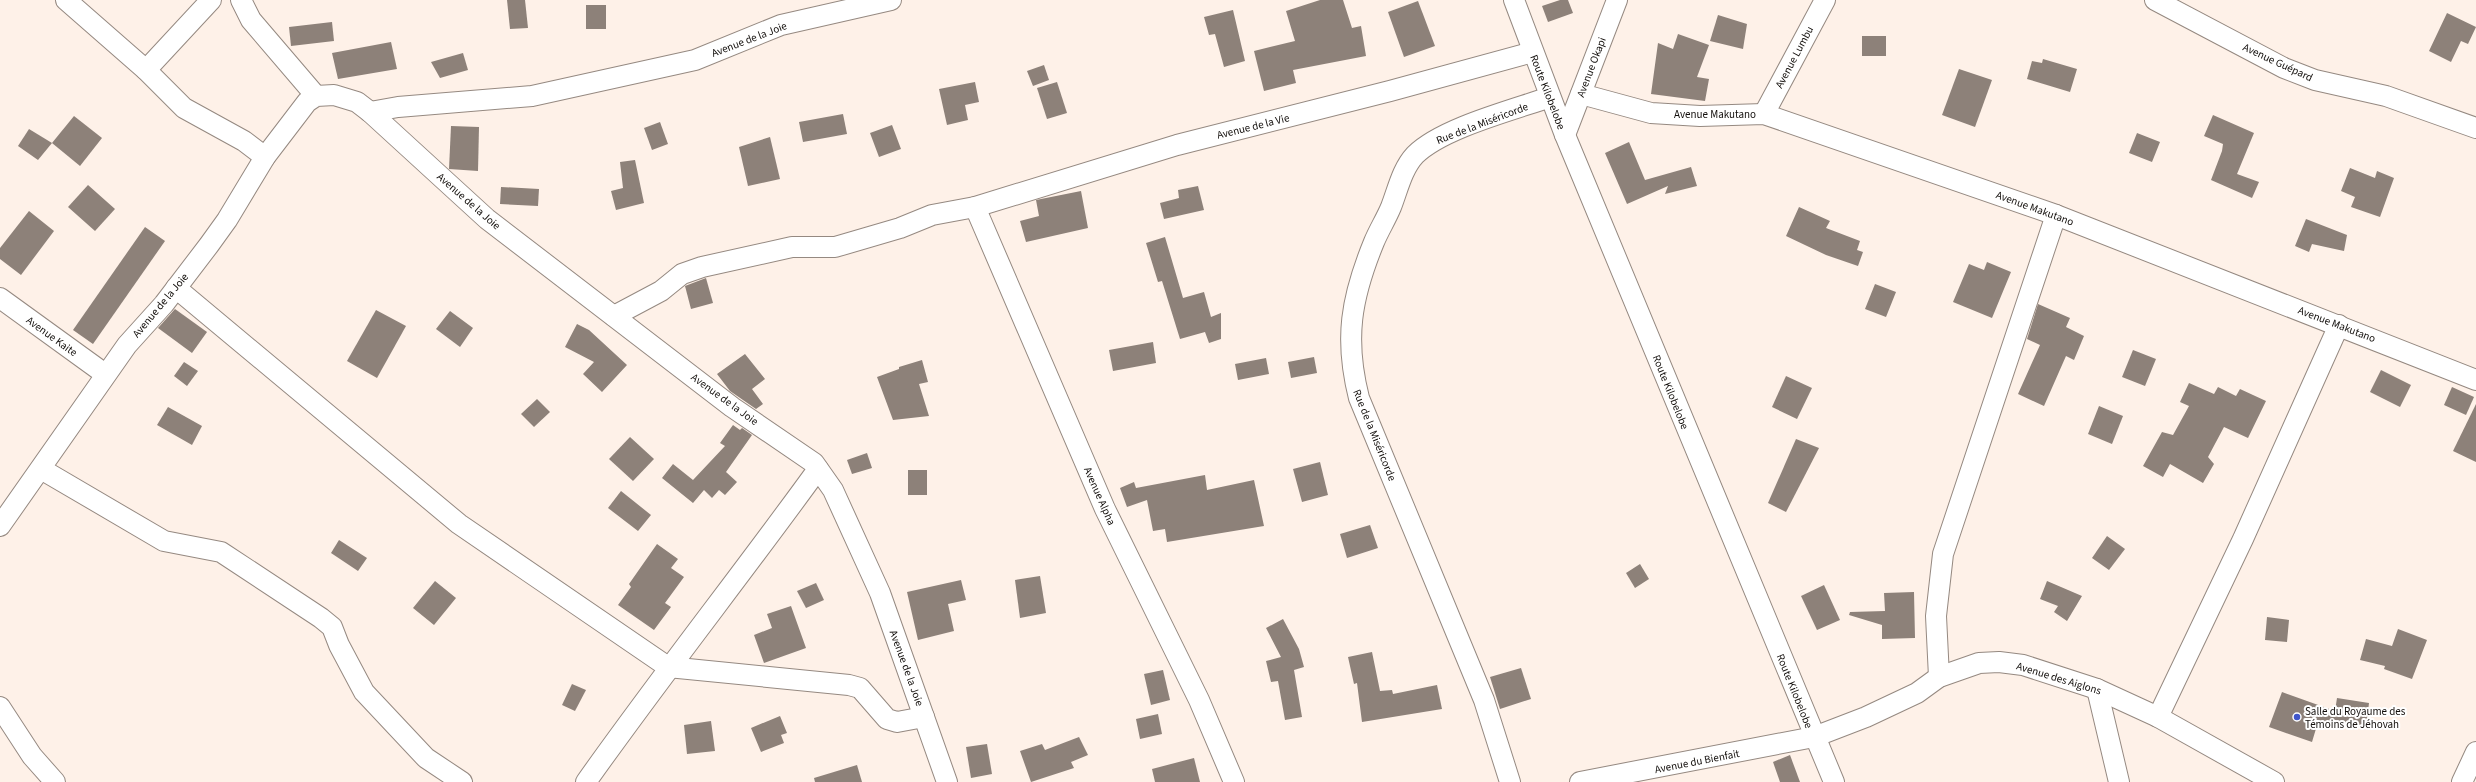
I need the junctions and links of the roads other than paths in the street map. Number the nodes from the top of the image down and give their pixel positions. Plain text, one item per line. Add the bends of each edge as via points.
1 (66, 0) edge
2 (211, 0) edge
3 (241, 0) edge
4 (891, 0) edge
5 (1514, 0) edge
6 (1617, 0) edge
7 (1825, 0) edge
8 (2155, 0) edge
9 (1533, 52) junction
10 (146, 70) junction
11 (1581, 94) junction
12 (316, 96) junction
13 (1550, 97) junction
14 (370, 112) junction
15 (1764, 114) junction
16 (2476, 128) edge
17 (1565, 135) junction
18 (265, 157) junction
19 (976, 207) junction
20 (2056, 215) junction
21 (176, 288) junction
22 (0, 298) edge
23 (614, 316) junction
24 (2339, 325) junction
25 (105, 374) junction
26 (2476, 380) edge
27 (41, 469) junction
28 (818, 469) junction
29 (0, 526) edge
30 (668, 667) junction
31 (1939, 677) junction
32 (2098, 688) junction
33 (0, 707) edge
34 (924, 717) junction
35 (2158, 717) junction
36 (1814, 738) junction
37 (2476, 752) edge
38 (55, 782) edge
39 (462, 782) edge
40 (586, 782) edge
41 (947, 782) edge
42 (1234, 782) edge
43 (1510, 782) edge
44 (1580, 782) edge
45 (1834, 782) edge
46 (2119, 782) edge
47 (2274, 782) edge
48 (2462, 782) edge

1 - 10 street
2 - 10 street
3 - 12 street via 251,20
4 - 14 street, Avenue de la Joie via 781,25 695,60 532,96 398,107
5 - 9 street, Route Kilobelobe
6 - 11 street, Avenue Okapi
7 - 15 street, Avenue Lumbu
8 - 16 street, Avenue Guépard via 2284,68 2315,80 2386,96
9 - 13 street, Route Kilobelobe
9 - 19 street, Avenue de la Vie via 1177,145
10 - 18 street via 184,108 244,141
11 - 15 street, Avenue Makutano via 1651,113 1700,116
11 - 17 street, Avenue Okapi
12 - 14 street, Avenue de la Joie via 334,95 357,102
12 - 18 street, Avenue de la Joie via 307,102
13 - 17 street, Route Kilobelobe
13 - 43 street, Rue de la Miséricorde via 1438,138 1415,155 1403,174 1374,242 1352,310 1349,336 1353,375 1359,398 1484,700
14 - 23 street, Avenue de la Joie via 487,219
15 - 20 street, Avenue Makutano
17 - 36 street, Route Kilobelobe
18 - 21 street, Avenue de la Joie via 227,220
19 - 23 street, Avenue de la Vie via 932,215 900,228 835,247 792,247 702,267 682,274 661,291
19 - 42 street, Avenue Alpha via 1105,509 1199,700
20 - 24 street, Avenue Makutano
20 - 31 street via 1943,554 1936,616
21 - 25 street, Avenue de la Joie via 127,344
21 - 30 street via 459,524
22 - 25 street, Avenue Kaite
23 - 28 street, Avenue de la Joie via 732,407 805,456
24 - 26 street, Avenue Makutano
24 - 35 street via 2243,539
25 - 27 street, Avenue de la Joie
27 - 29 street, Avenue de la Joie
27 - 39 street via 164,542 221,552 321,618 332,627 364,692 426,758
28 - 30 street via 749,564
28 - 34 street, Avenue de la Joie via 833,490 880,593
30 - 34 street via 849,685 860,688 887,719 897,722
30 - 40 street
31 - 32 street, Avenue des Aiglons via 1979,663 1999,662 2023,665
31 - 36 street, Avenue des Aiglons via 1917,693
32 - 35 street, Avenue des Aiglons
32 - 46 street
33 - 38 street via 32,756
34 - 41 street, Avenue de la Joie
35 - 47 street, Avenue des Aiglons
36 - 44 street, Avenue du Bienfait
36 - 45 street, Route Kilobelobe
37 - 48 street

